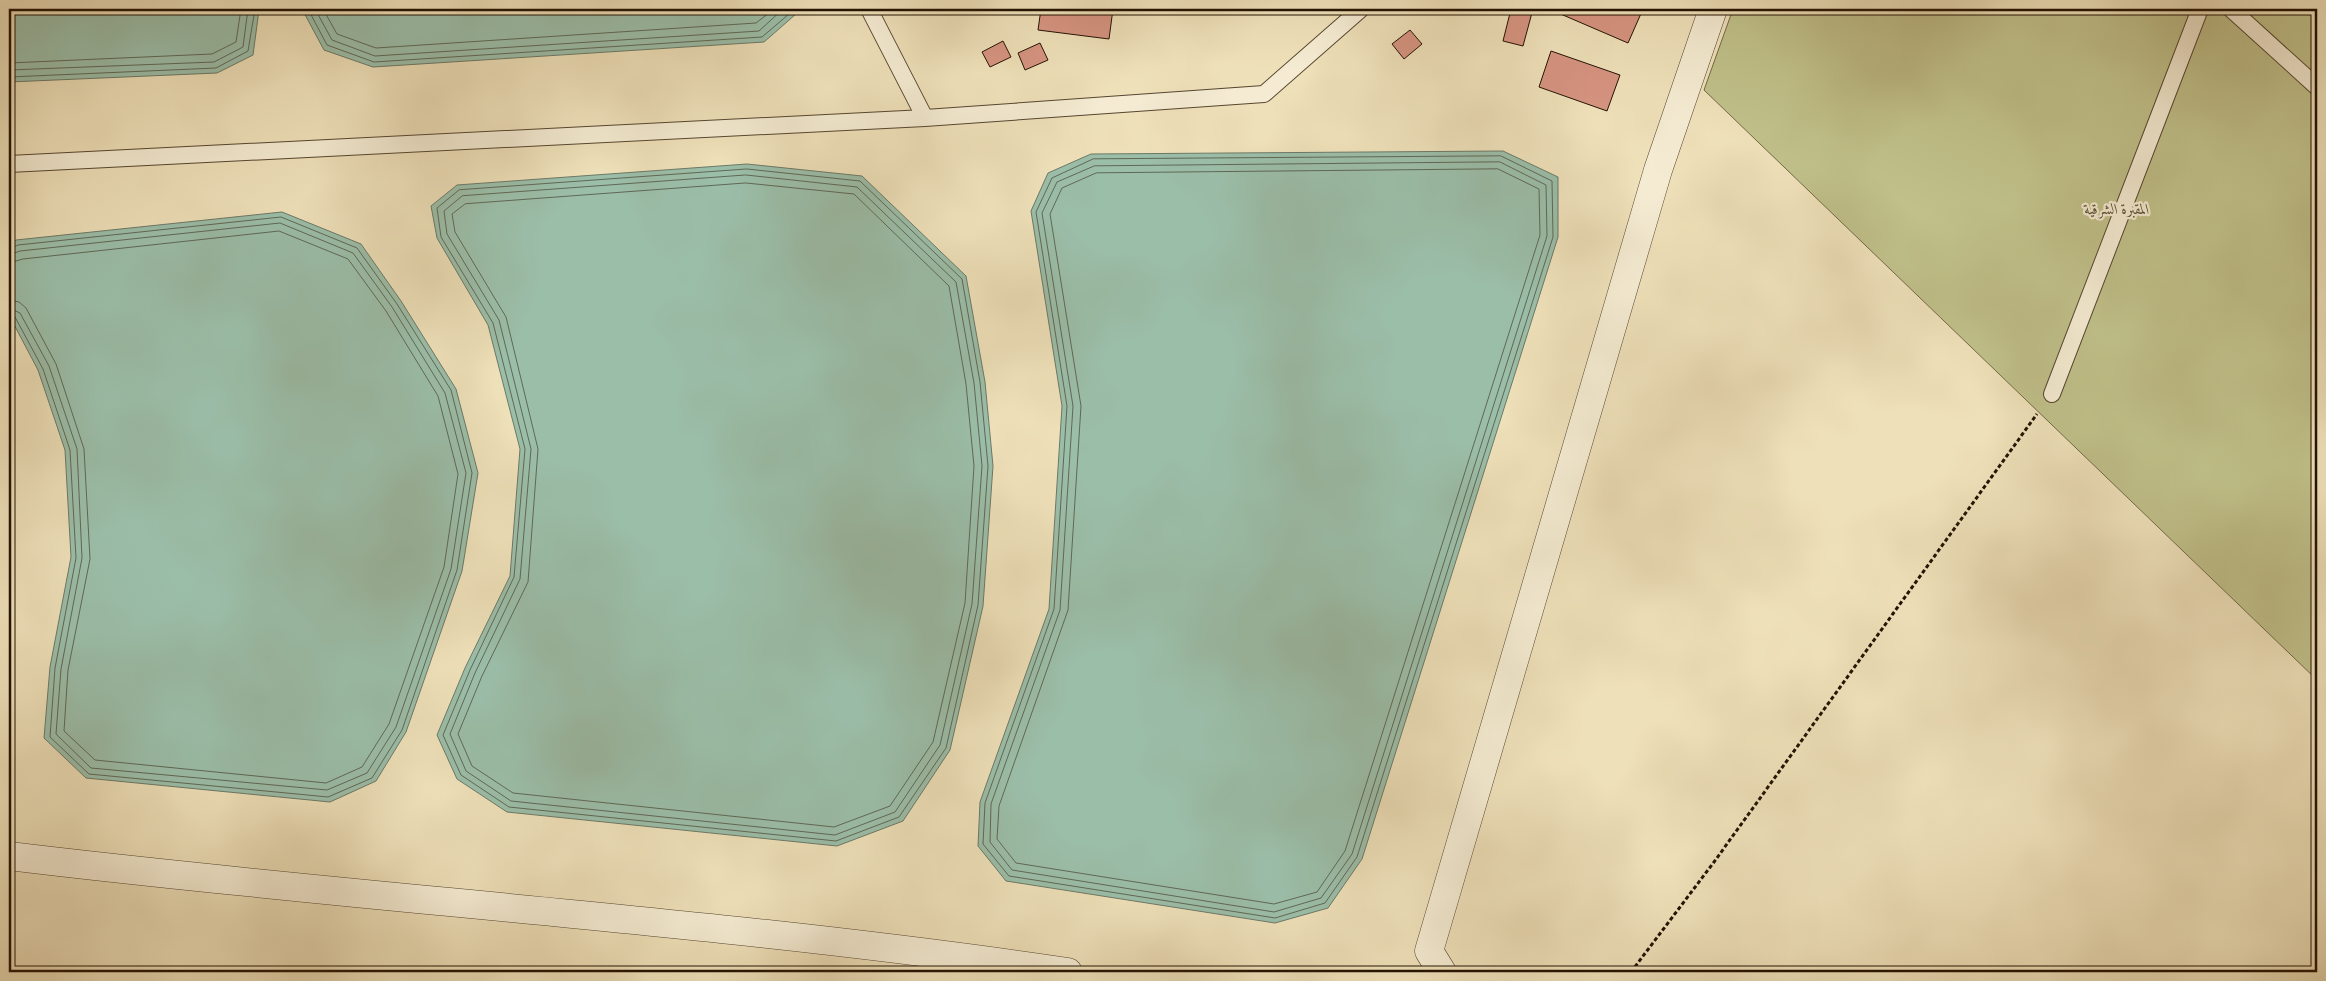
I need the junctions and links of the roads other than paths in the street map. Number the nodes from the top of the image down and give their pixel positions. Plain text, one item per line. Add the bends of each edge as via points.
1 (869, 9) edge
2 (1361, 9) edge
3 (1713, 9) edge
4 (2200, 9) edge
5 (2231, 9) edge
6 (2317, 87) edge
7 (925, 118) junction
8 (9, 164) edge
9 (2052, 394) road end
10 (9, 856) edge
11 (1068, 972) edge
12 (1442, 972) edge

1 - 7 lane
2 - 7 lane via 1264,94
3 - 12 street via 1655,179 1429,951
4 - 9 lane
5 - 6 lane
7 - 8 lane
10 - 11 street via 278,887 627,919

